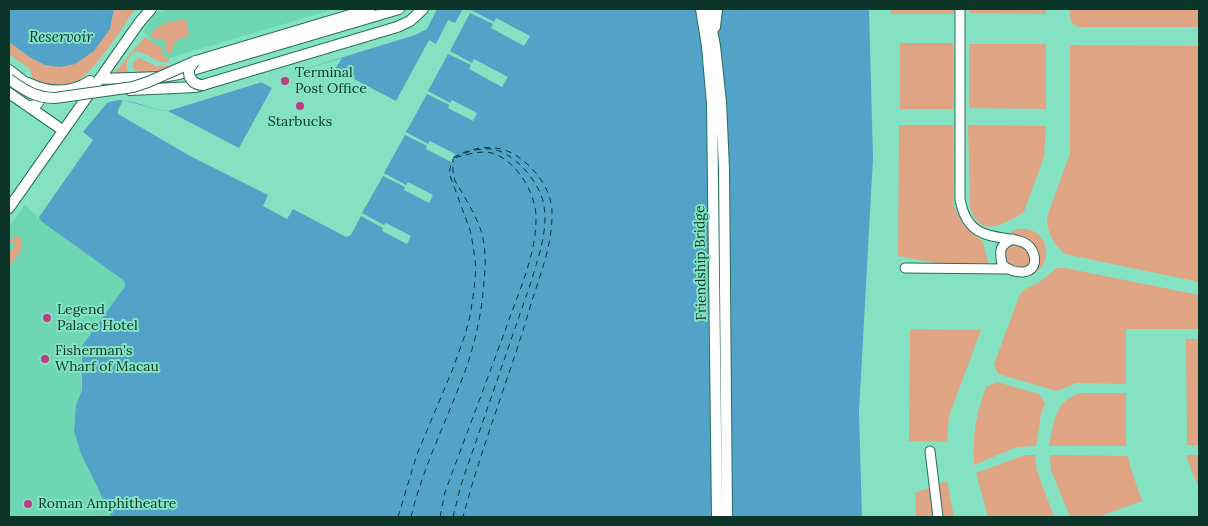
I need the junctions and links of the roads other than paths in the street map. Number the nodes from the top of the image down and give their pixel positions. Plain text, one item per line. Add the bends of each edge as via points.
1 (142, 9) edge
2 (151, 9) edge
3 (370, 9) edge
4 (399, 9) edge
5 (423, 9) edge
6 (701, 9) edge
7 (708, 9) edge
8 (717, 9) edge
9 (960, 9) edge
10 (715, 46) junction
11 (196, 61) junction
12 (9, 70) edge
13 (9, 79) edge
14 (95, 80) junction
15 (28, 83) junction
16 (203, 85) junction
17 (104, 91) junction
18 (9, 93) edge
19 (26, 105) junction
20 (58, 127) junction
21 (9, 197) edge
22 (9, 208) edge
23 (1013, 239) junction
24 (905, 268) dead end
25 (1007, 269) junction
26 (930, 451) dead end
27 (717, 517) edge
28 (726, 517) edge
29 (938, 517) edge

1 - 14 main road
2 - 14 main road
3 - 11 main road
4 - 14 main road via 179,74
5 - 16 main road via 397,27
6 - 27 main road, Friendship Bridge via 712,104
7 - 10 main road
8 - 10 main road
9 - 23 street via 960,199 970,224 982,233
10 - 28 main road, Friendship Bridge via 724,169
11 - 16 main road, bridge via 190,67 189,75 194,82
11 - 17 main road, bridge via 141,85
12 - 15 main road
13 - 17 main road, bridge via 30,93 46,97
14 - 15 main road via 74,89 55,91
14 - 20 main road
14 - 22 main road
15 - 19 main road via 40,97 36,105
16 - 17 main road, bridge
18 - 19 main road
19 - 20 main road
20 - 21 main road
23 - 25 street via 1001,248 1002,264
23 - 25 street via 1029,247 1035,259 1027,272
24 - 25 street
26 - 29 street

